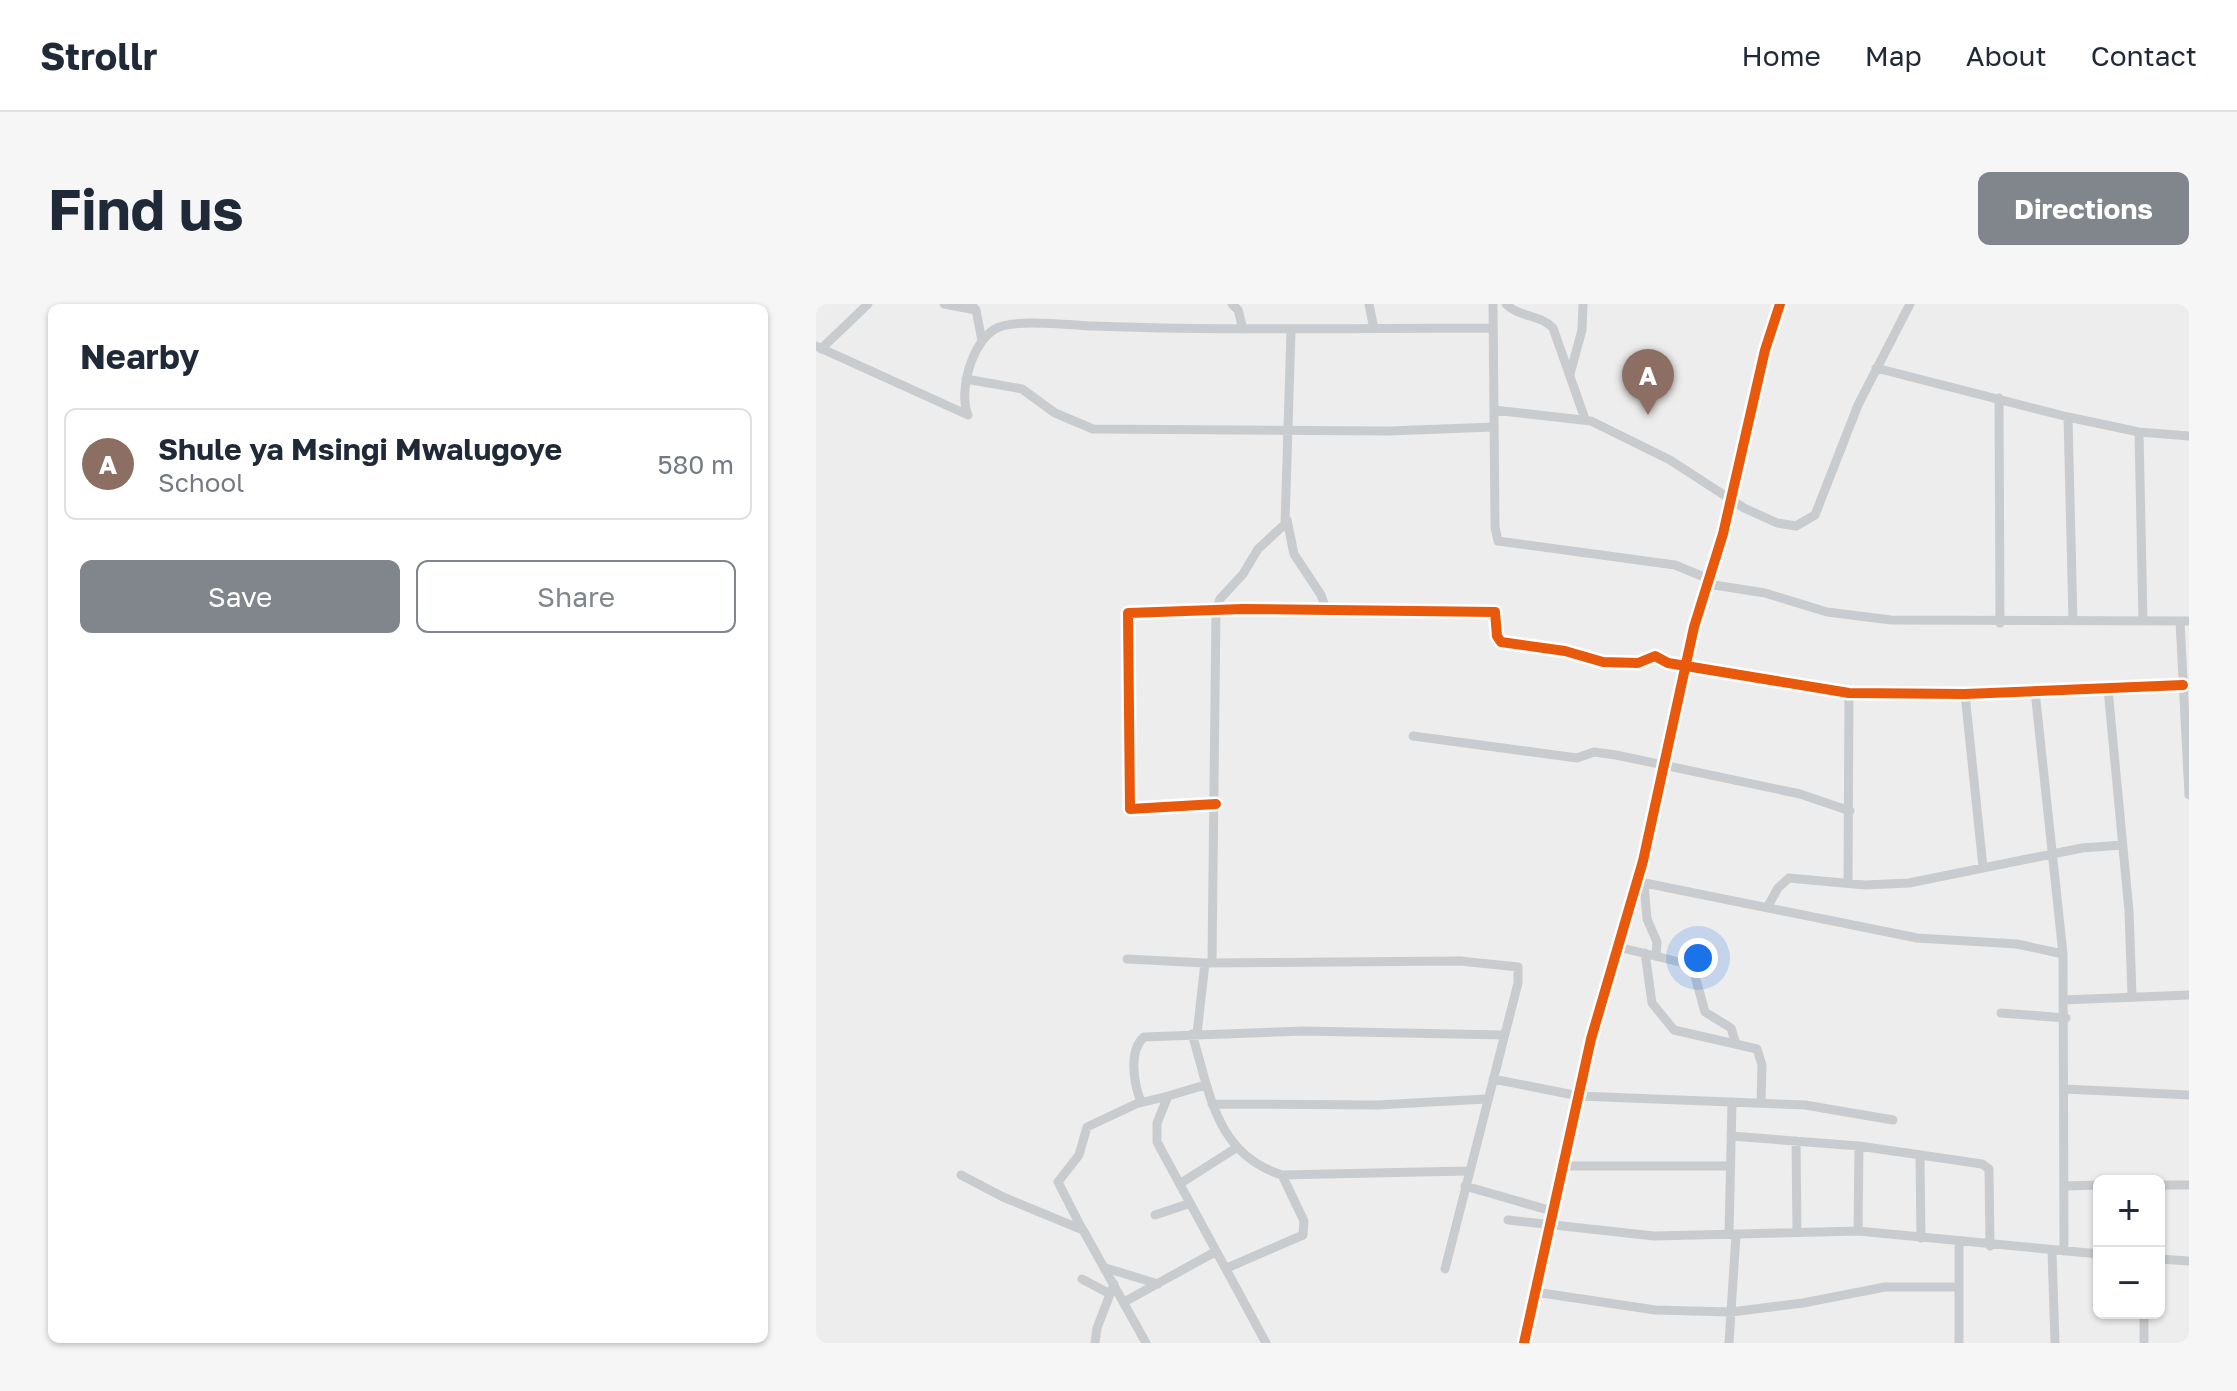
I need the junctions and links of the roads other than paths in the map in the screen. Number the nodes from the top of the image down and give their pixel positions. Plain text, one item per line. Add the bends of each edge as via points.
1 (868, 304) edge
2 (944, 304) edge
3 (1232, 304) edge
4 (1369, 304) edge
5 (1493, 304) edge
6 (1506, 304) edge
7 (1583, 304) edge
8 (1780, 304) edge
9 (1910, 304) edge
10 (973, 307) edge
11 (1493, 328) junction
12 (1243, 329) junction
13 (1374, 329) junction
14 (1291, 331) junction
15 (982, 341) junction
16 (818, 348) edge
17 (1876, 368) junction
18 (1570, 374) junction
19 (966, 379) junction
20 (1999, 398) junction
21 (1494, 410) junction
22 (2068, 417) junction
23 (1585, 419) junction
24 (1494, 427) junction
25 (1285, 430) junction
26 (2139, 432) junction
27 (2189, 436) edge
28 (1728, 500) junction
29 (1286, 517) junction
30 (1708, 581) junction
31 (1326, 609) junction
32 (1216, 610) junction
33 (2073, 621) junction
34 (2143, 621) junction
35 (2185, 621) edge
36 (2000, 623) junction
37 (1686, 666) junction
38 (2183, 685) junction
39 (2108, 689) junction
40 (2035, 691) junction
41 (1849, 693) junction
42 (1965, 694) junction
43 (1413, 736) dead end
44 (1663, 766) junction
45 (2189, 795) edge
46 (1216, 804) junction
47 (1850, 811) junction
48 (2122, 845) junction
49 (2054, 856) junction
50 (1983, 867) junction
51 (1640, 883) junction
52 (1848, 883) junction
53 (1768, 906) junction
54 (1618, 947) junction
55 (2063, 954) junction
56 (1650, 955) junction
57 (1127, 959) dead end
58 (1208, 962) junction
59 (2132, 995) junction
60 (2189, 995) edge
61 (2063, 1000) junction
62 (2001, 1013) dead end
63 (2066, 1018) junction
64 (1194, 1034) junction
65 (1504, 1035) junction
66 (1736, 1044) junction
67 (1493, 1079) junction
68 (1205, 1085) junction
69 (2065, 1089) junction
70 (2189, 1095) edge
71 (1168, 1096) junction
72 (1579, 1096) junction
73 (1486, 1099) junction
74 (1141, 1102) junction
75 (1732, 1102) junction
76 (1761, 1103) junction
77 (1212, 1104) junction
78 (1893, 1120) dead end
79 (1731, 1136) junction
80 (1796, 1141) junction
81 (1859, 1146) junction
82 (1236, 1148) junction
83 (1920, 1157) junction
84 (1563, 1166) junction
85 (1729, 1166) junction
86 (1467, 1171) junction
87 (961, 1175) dead end
88 (1282, 1175) junction
89 (1181, 1183) junction
90 (2093, 1185) edge
91 (2165, 1185) edge
92 (2189, 1185) edge
93 (1465, 1186) junction
94 (2064, 1186) junction
95 (1188, 1204) junction
96 (1552, 1211) junction
97 (1155, 1215) dead end
98 (1508, 1220) dead end
99 (1549, 1226) junction
100 (1083, 1230) junction
101 (1797, 1231) junction
102 (1858, 1231) junction
103 (1733, 1235) junction
104 (1921, 1238) junction
105 (1959, 1242) junction
106 (1990, 1246) junction
107 (2064, 1251) junction
108 (1215, 1252) junction
109 (2052, 1252) junction
110 (2093, 1253) edge
111 (2165, 1259) edge
112 (2189, 1261) edge
113 (1106, 1268) junction
114 (1227, 1268) junction
115 (1445, 1269) dead end
116 (1082, 1279) dead end
117 (1158, 1284) junction
118 (1959, 1287) junction
119 (1112, 1289) junction
120 (1535, 1292) junction
121 (1124, 1302) junction
122 (1731, 1312) junction
123 (2144, 1319) edge
124 (1095, 1343) edge
125 (1146, 1343) edge
126 (1266, 1343) edge
127 (1524, 1343) edge
128 (1729, 1343) edge
129 (1959, 1343) edge
130 (2055, 1343) edge
131 (2144, 1343) edge

1 - 16 street
2 - 10 street
3 - 12 street
4 - 13 street
5 - 11 street
6 - 18 street via 1553,328
7 - 18 street
8 - 28 street
9 - 17 street
10 - 15 street
11 - 13 street
11 - 21 street
12 - 14 street
12 - 15 street via 1047,324 999,327
13 - 14 street
14 - 25 street
15 - 19 street
16 - 19 street via 968,415 962,392
17 - 20 street
17 - 28 street via 1811,520 1788,527
18 - 23 street
19 - 25 street via 1022,389 1087,429
20 - 22 street
20 - 36 street
21 - 23 street
21 - 24 street
22 - 26 street
22 - 33 street
23 - 28 street via 1670,460
24 - 25 street
24 - 30 street via 1498,541 1675,565
25 - 29 street
26 - 27 street
26 - 34 street
28 - 30 street
29 - 31 street via 1294,554
29 - 32 street
30 - 36 street via 1853,616
30 - 37 street
31 - 32 street
31 - 37 street via 1495,612 1501,642 1603,662 1638,663 1655,656
32 - 46 street
32 - 46 street via 1126,615 1130,809
33 - 34 street
33 - 36 street
34 - 35 street
35 - 38 street
37 - 41 street
37 - 44 street
38 - 39 street
38 - 45 street
39 - 40 street
39 - 48 street
40 - 42 street
40 - 49 street
41 - 42 street
41 - 47 street
42 - 50 street
43 - 44 street via 1577,758 1595,752
44 - 47 street via 1800,794
44 - 51 street
46 - 58 street
47 - 52 street
48 - 49 street
48 - 59 street
49 - 50 street
49 - 55 street
50 - 52 street via 1909,883
51 - 53 street
51 - 54 street
51 - 56 street via 1657,942
52 - 53 street via 1789,878
53 - 55 street via 1917,938 2017,944
54 - 56 street
54 - 72 street
55 - 61 street
56 - 66 street via 1692,965 1705,1012 1731,1028
56 - 66 street via 1652,1003 1674,1030
57 - 58 street
58 - 64 street
58 - 65 street via 1514,965 1520,975
59 - 60 street
59 - 61 street
61 - 63 street
62 - 63 street
63 - 69 street
64 - 65 street
64 - 68 street
64 - 74 street via 1140,1040 1133,1080
65 - 67 street
66 - 76 street via 1753,1046 1761,1058
67 - 72 street
67 - 73 street
68 - 71 street
68 - 77 street
69 - 70 street
69 - 94 street
71 - 74 street
71 - 89 street via 1156,1139
72 - 75 street
72 - 84 street
73 - 77 street via 1377,1105
73 - 86 street
74 - 100 street via 1087,1127 1079,1155 1059,1179
75 - 76 street
75 - 79 street
76 - 78 street
77 - 82 street
79 - 80 street
79 - 85 street
80 - 81 street
80 - 101 street
81 - 83 street
81 - 102 street
82 - 88 street via 1253,1164
82 - 89 street
83 - 104 street
83 - 106 street via 1989,1169
84 - 85 street
84 - 96 street
85 - 103 street
86 - 88 street
86 - 93 street
87 - 100 street
88 - 114 street via 1304,1221 1303,1235
89 - 95 street
90 - 94 street
91 - 92 street
93 - 96 street
93 - 115 street
94 - 107 street
95 - 97 street
95 - 108 street
96 - 99 street
98 - 99 street
99 - 103 street via 1654,1236
99 - 120 street
100 - 113 street
101 - 102 street
101 - 103 street
102 - 104 street
103 - 122 street
104 - 105 street
105 - 106 street
105 - 118 street
106 - 109 street
107 - 109 street
107 - 110 street
108 - 114 street
108 - 117 street
109 - 130 street
111 - 112 street
113 - 117 street
113 - 119 street
114 - 126 street
116 - 119 street
117 - 121 street
118 - 122 street via 1885,1287
118 - 129 street
119 - 121 street
119 - 124 street
120 - 122 street via 1643,1308
120 - 127 street
121 - 125 street
122 - 128 street
123 - 131 street

